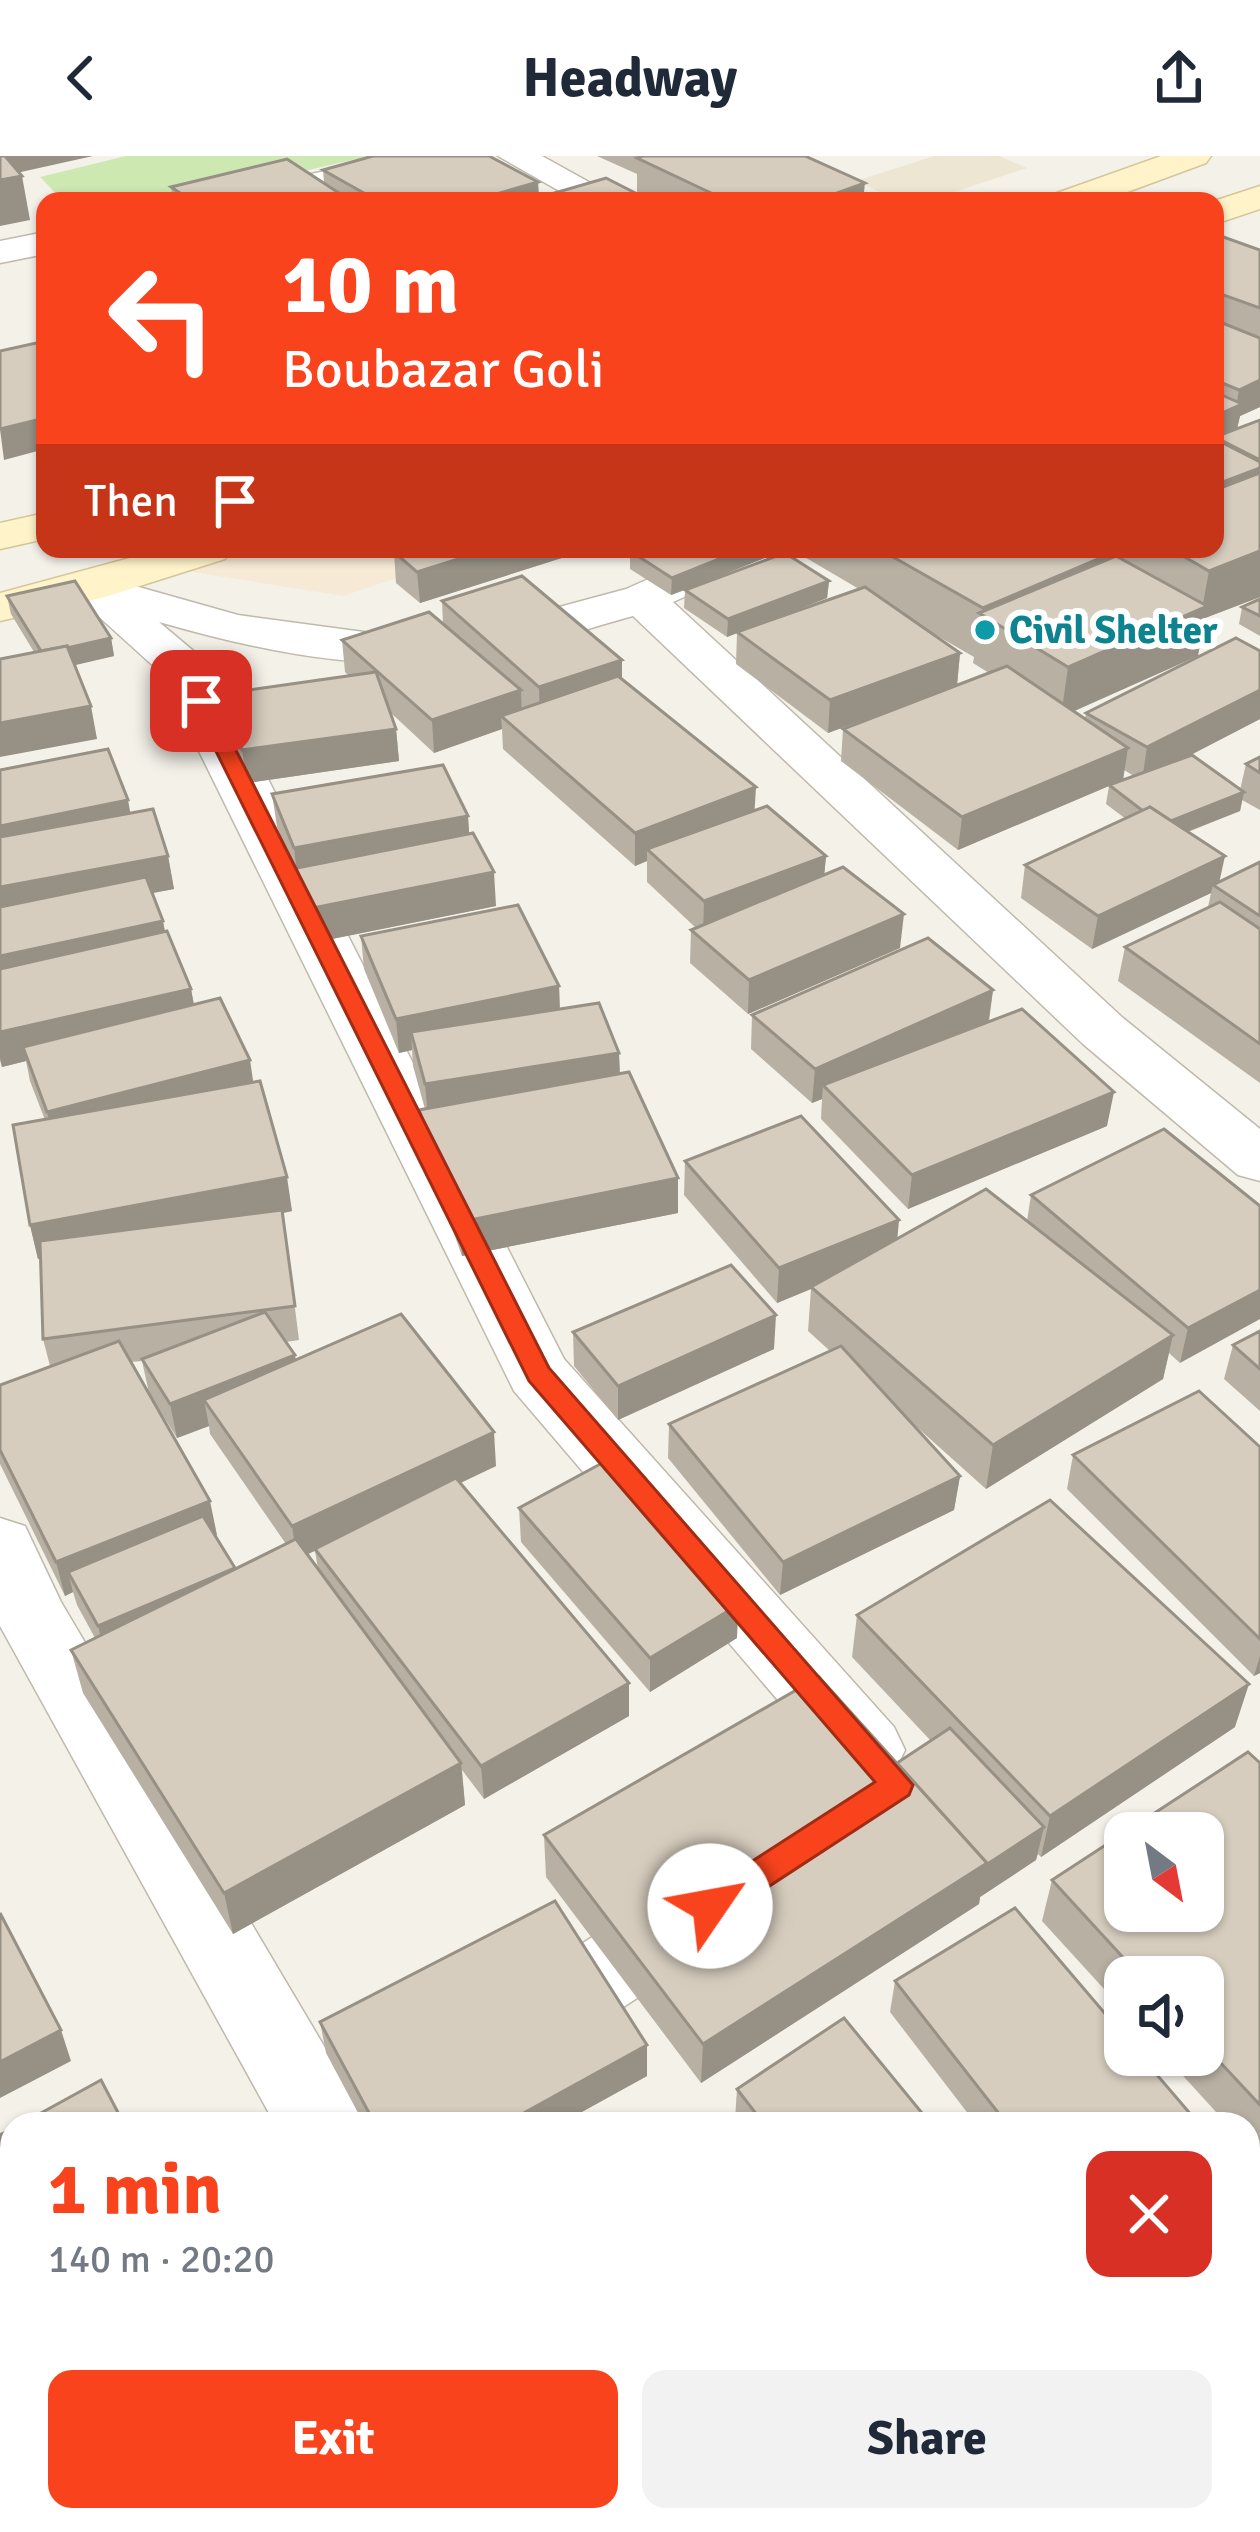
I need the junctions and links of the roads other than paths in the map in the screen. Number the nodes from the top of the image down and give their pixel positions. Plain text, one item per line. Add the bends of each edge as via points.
1 (442, 156) edge
2 (515, 156) edge
3 (1194, 156) edge
4 (277, 192) edge
5 (587, 192) edge
6 (1095, 192) edge
7 (1260, 197) edge
8 (1224, 210) edge
9 (36, 245) edge
10 (0, 252) edge
11 (36, 528) edge
12 (0, 536) edge
13 (181, 558) edge
14 (733, 558) edge
15 (89, 587) junction
16 (641, 599) junction
17 (0, 607) edge
18 (1260, 1161) edge
19 (0, 1546) edge
20 (858, 1810) edge
21 (742, 1886) edge
22 (315, 2112) edge
23 (392, 2112) edge

1 - 4 street
2 - 5 street
3 - 6 main road
7 - 8 main road
9 - 10 street
11 - 12 main road
13 - 15 main road
14 - 16 street
15 - 16 street via 234,629 386,649 471,645
15 - 17 main road
15 - 20 street via 180,664 538,1374 897,1785
16 - 18 street via 1103,1031
19 - 22 street via 29,1613
21 - 23 street

